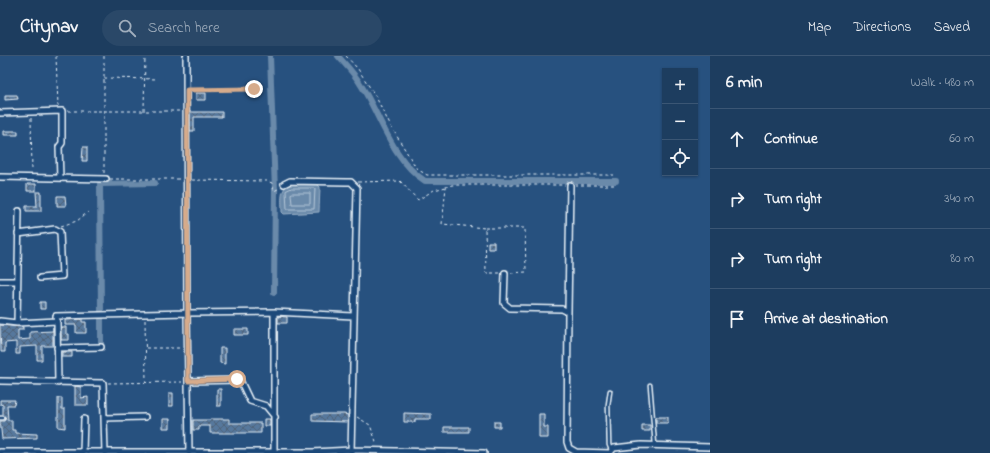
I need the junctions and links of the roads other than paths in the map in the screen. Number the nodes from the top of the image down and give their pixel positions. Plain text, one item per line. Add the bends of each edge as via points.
1 (186, 56) edge
2 (0, 113) edge
3 (0, 177) edge
4 (60, 178) junction
5 (105, 179) road end
6 (284, 184) dead end
7 (570, 185) road end
8 (19, 211) dead end
9 (18, 234) junction
10 (505, 273) road end
11 (40, 278) dead end
12 (0, 281) edge
13 (17, 281) junction
14 (274, 312) junction
15 (568, 312) junction
16 (187, 313) junction
17 (353, 316) junction
18 (0, 321) edge
19 (57, 321) junction
20 (17, 323) junction
21 (57, 348) junction
22 (101, 348) dead end
23 (0, 381) edge
24 (188, 381) junction
25 (58, 383) junction
26 (650, 385) dead end
27 (610, 391) dead end
28 (145, 417) dead end
29 (104, 418) junction
30 (275, 418) junction
31 (84, 419) dead end
32 (655, 446) junction
33 (710, 447) edge
34 (611, 450) junction
35 (351, 451) edge
36 (0, 452) edge
37 (83, 452) junction
38 (105, 452) edge
39 (189, 452) edge
40 (274, 452) edge
41 (592, 452) edge
42 (484, 453) edge

1 - 16 street
2 - 4 street via 60,111
3 - 4 street
4 - 5 street
6 - 17 street via 290,181 351,182 356,186
7 - 15 street
8 - 9 street
9 - 11 street via 55,229 60,232 62,276
9 - 13 street
10 - 15 street via 506,306 562,309
12 - 13 street
13 - 20 street
14 - 16 street
14 - 17 street
14 - 30 street
15 - 41 street via 567,442 572,451
16 - 19 street via 56,316
16 - 24 street
17 - 35 street
18 - 20 street
19 - 20 street
19 - 21 street
21 - 22 street
21 - 25 street
23 - 25 street
24 - 30 street via 240,380 250,401 266,406
24 - 39 street
25 - 29 street via 103,382
26 - 32 lane
27 - 34 lane via 608,405
28 - 29 street
29 - 38 street
30 - 40 street
31 - 37 street
32 - 33 street
32 - 34 street via 620,446
34 - 41 street via 610,453
35 - 40 street
35 - 42 street
36 - 37 street
37 - 38 street
38 - 39 street
39 - 40 street

